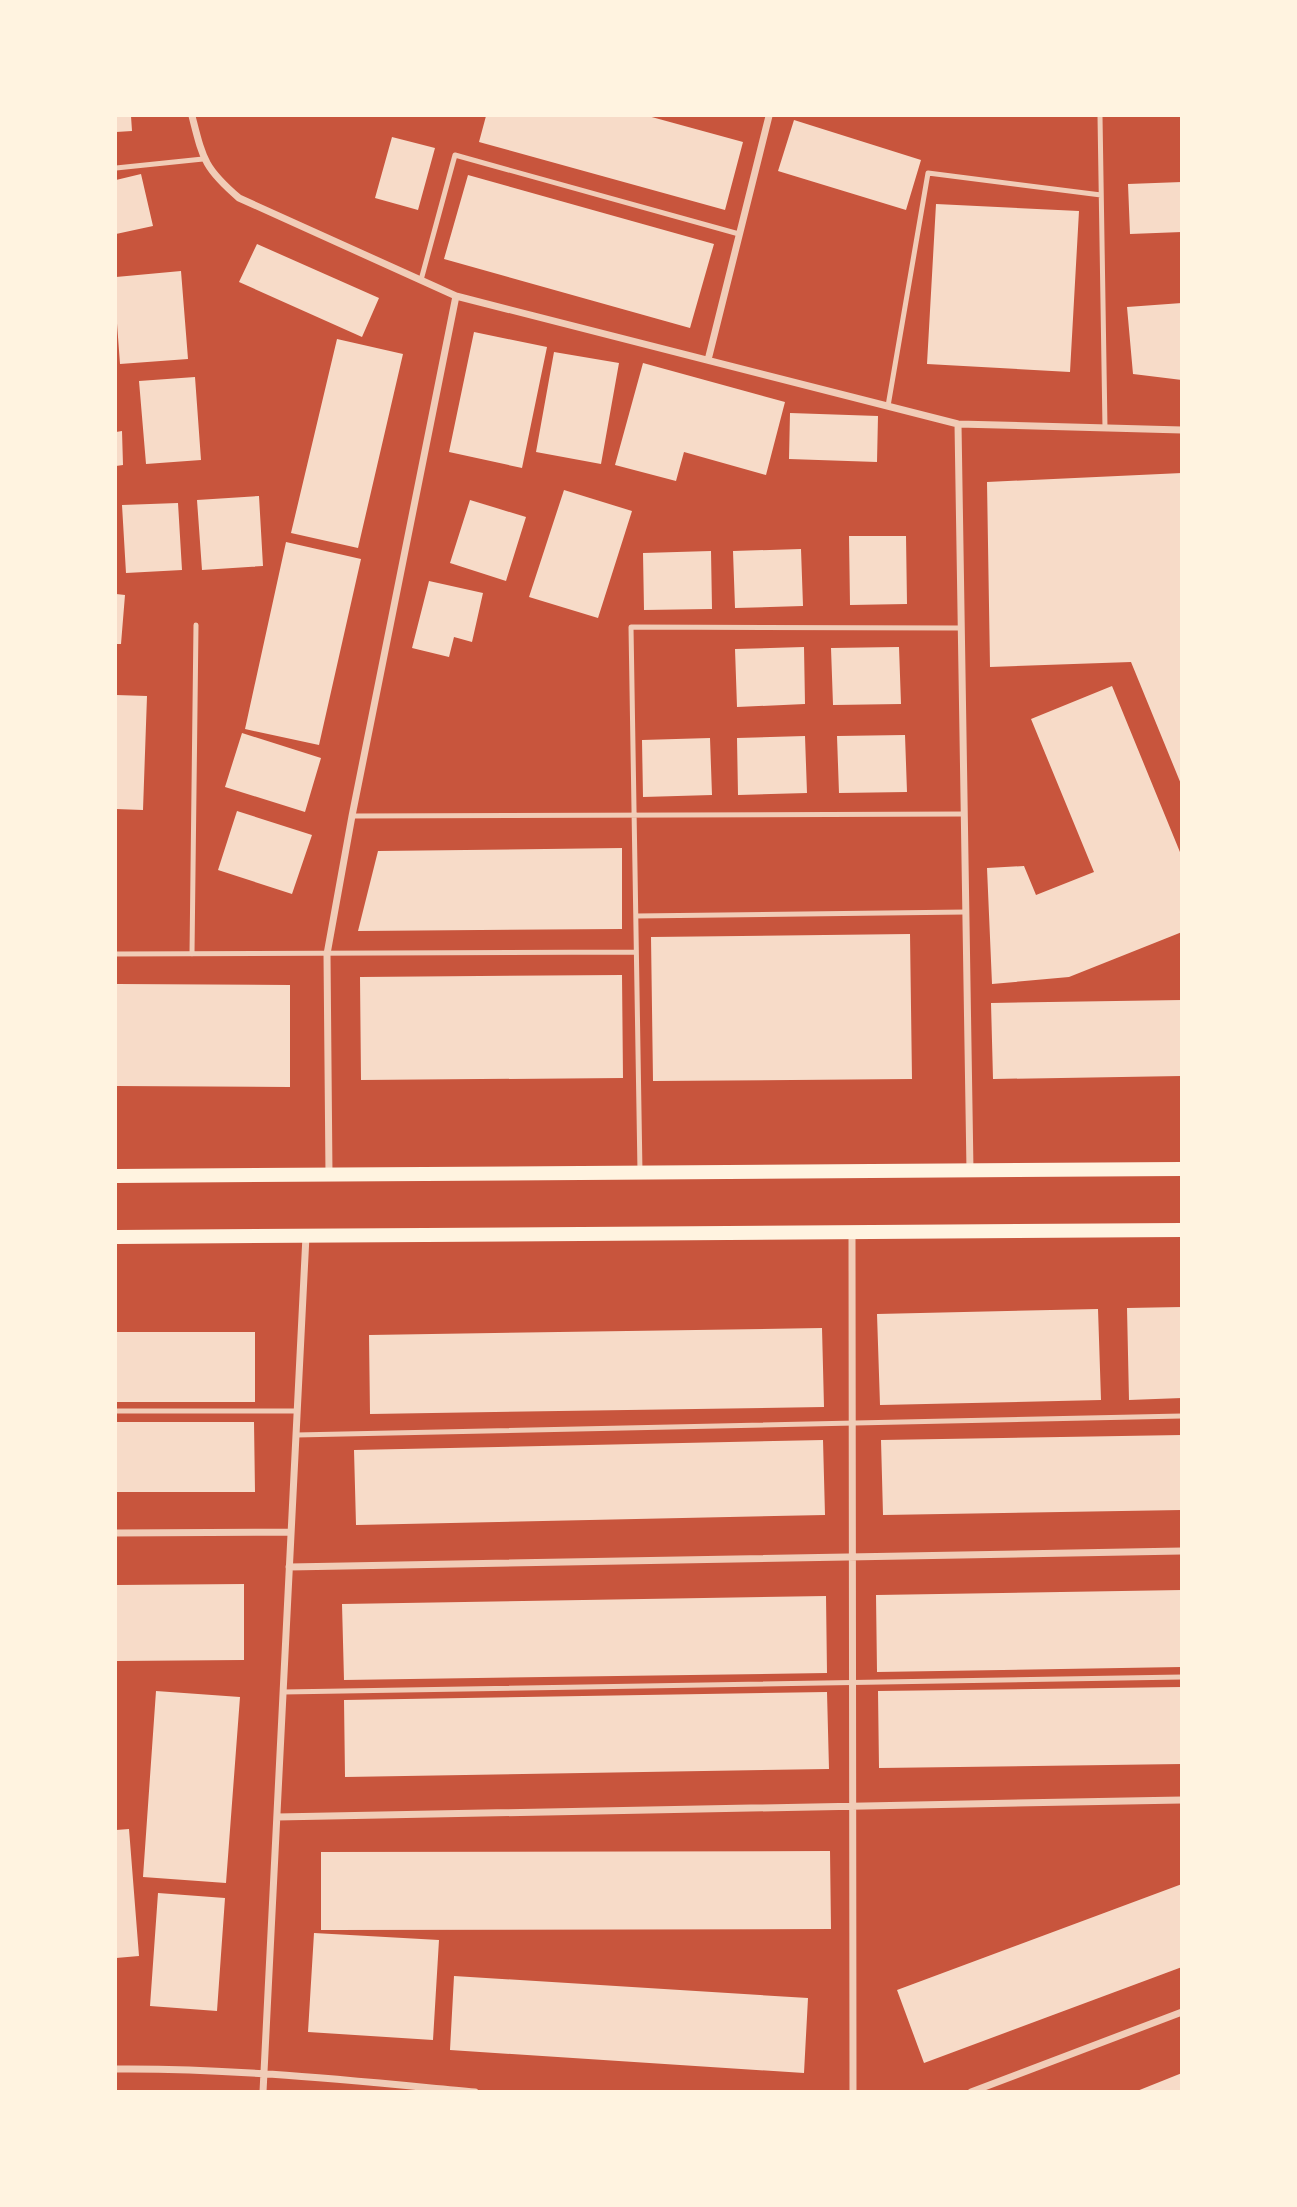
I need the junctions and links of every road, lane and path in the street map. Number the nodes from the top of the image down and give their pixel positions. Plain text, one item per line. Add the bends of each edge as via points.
1 (191, 116) edge
2 (769, 116) edge
3 (1100, 116) edge
4 (203, 159) junction
5 (116, 167) edge
6 (1101, 195) junction
7 (739, 234) junction
8 (421, 280) junction
9 (456, 296) junction
10 (708, 360) junction
11 (888, 406) junction
12 (958, 424) junction
13 (1105, 428) junction
14 (1181, 430) edge
15 (196, 625) dead end
16 (961, 628) junction
17 (964, 814) junction
18 (634, 815) junction
19 (352, 816) junction
20 (966, 912) junction
21 (636, 916) junction
22 (636, 952) junction
23 (116, 954) edge
24 (192, 954) junction
25 (327, 954) junction
26 (1181, 1169) edge
27 (970, 1170) junction
28 (640, 1172) junction
29 (329, 1175) junction
30 (116, 1176) edge
31 (1181, 1230) edge
32 (852, 1232) junction
33 (306, 1236) junction
34 (116, 1237) edge
35 (116, 1411) edge
36 (297, 1411) junction
37 (1181, 1416) edge
38 (853, 1423) junction
39 (296, 1435) junction
40 (291, 1532) junction
41 (116, 1533) edge
42 (1181, 1551) edge
43 (852, 1557) junction
44 (289, 1567) junction
45 (1181, 1677) edge
46 (853, 1683) junction
47 (283, 1692) junction
48 (1181, 1800) edge
49 (853, 1806) junction
50 (277, 1817) junction
51 (1181, 2012) edge
52 (116, 2069) edge
53 (264, 2073) junction
54 (987, 2089) edge
55 (263, 2091) edge
56 (475, 2091) edge
57 (853, 2091) edge
58 (971, 2091) edge

1 - 4 street
2 - 7 street
3 - 6 lane
4 - 5 lane
4 - 8 street via 239,198
6 - 11 lane via 928,173
6 - 13 lane
7 - 8 lane via 455,155
7 - 10 street
8 - 9 street
9 - 10 street
9 - 19 street
10 - 11 street
11 - 12 street
12 - 13 street
12 - 16 street
13 - 14 street
15 - 24 lane
16 - 17 street
16 - 18 lane via 631,627
17 - 18 lane
17 - 20 street
18 - 19 lane
18 - 21 lane
19 - 25 street
20 - 21 lane
20 - 27 street
21 - 22 lane
22 - 25 lane
22 - 28 lane
23 - 24 lane
24 - 25 lane
25 - 29 street
26 - 27 main road
27 - 28 main road
28 - 29 main road
29 - 30 main road
31 - 32 main road
32 - 33 main road
32 - 38 street
33 - 34 main road
33 - 36 street
35 - 36 lane
36 - 39 street
37 - 38 lane
38 - 39 lane
38 - 43 street
39 - 40 street
40 - 41 street
40 - 44 street
42 - 43 street
43 - 44 street
43 - 46 street
44 - 47 street
45 - 46 lane
46 - 47 lane
46 - 49 street
47 - 50 street
48 - 49 street
49 - 50 street
49 - 57 street
50 - 53 street
51 - 54 street
52 - 53 street
53 - 55 street
53 - 56 street
54 - 58 street

